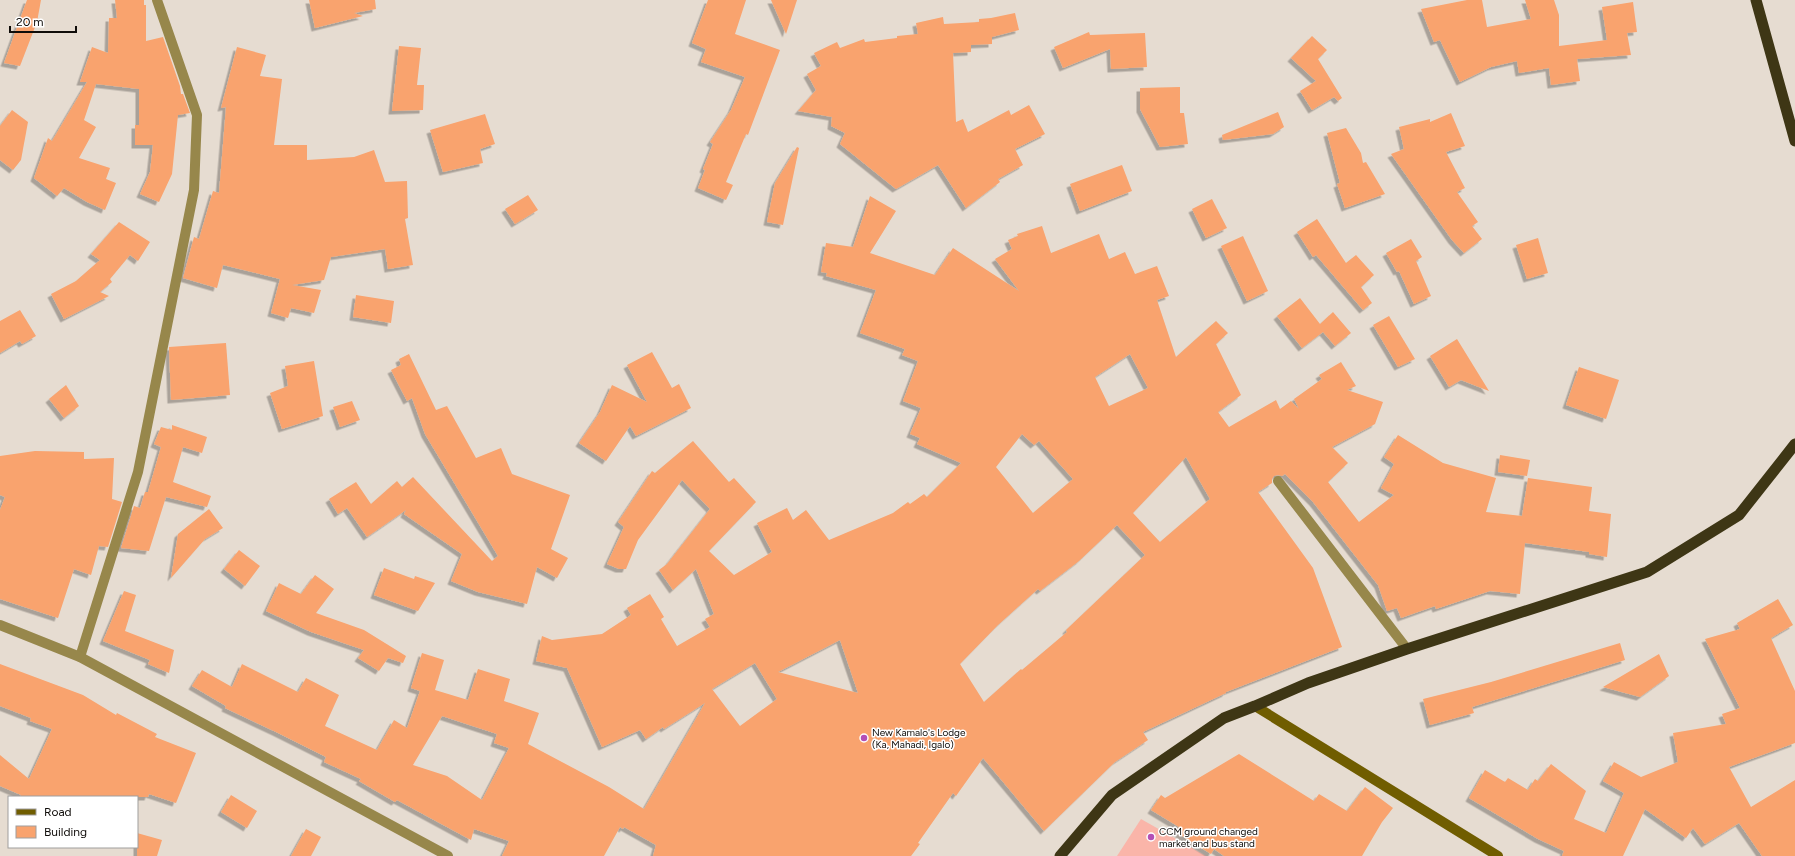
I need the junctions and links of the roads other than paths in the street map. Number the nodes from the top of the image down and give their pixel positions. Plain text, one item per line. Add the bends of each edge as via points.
1 (157, 0) edge
2 (1756, 0) edge
3 (1795, 141) edge
4 (1795, 444) edge
5 (1278, 481) dead end
6 (0, 625) edge
7 (1407, 649) junction
8 (80, 657) junction
9 (1255, 706) junction
10 (448, 856) edge
11 (1060, 856) edge
12 (1498, 856) edge

1 - 8 street via 197,115 194,190 138,472
2 - 3 highway
4 - 7 highway via 1739,515 1646,572
5 - 7 street
6 - 8 street
7 - 9 highway via 1308,683
8 - 10 street
9 - 11 highway via 1224,718 1112,795
9 - 12 main road

